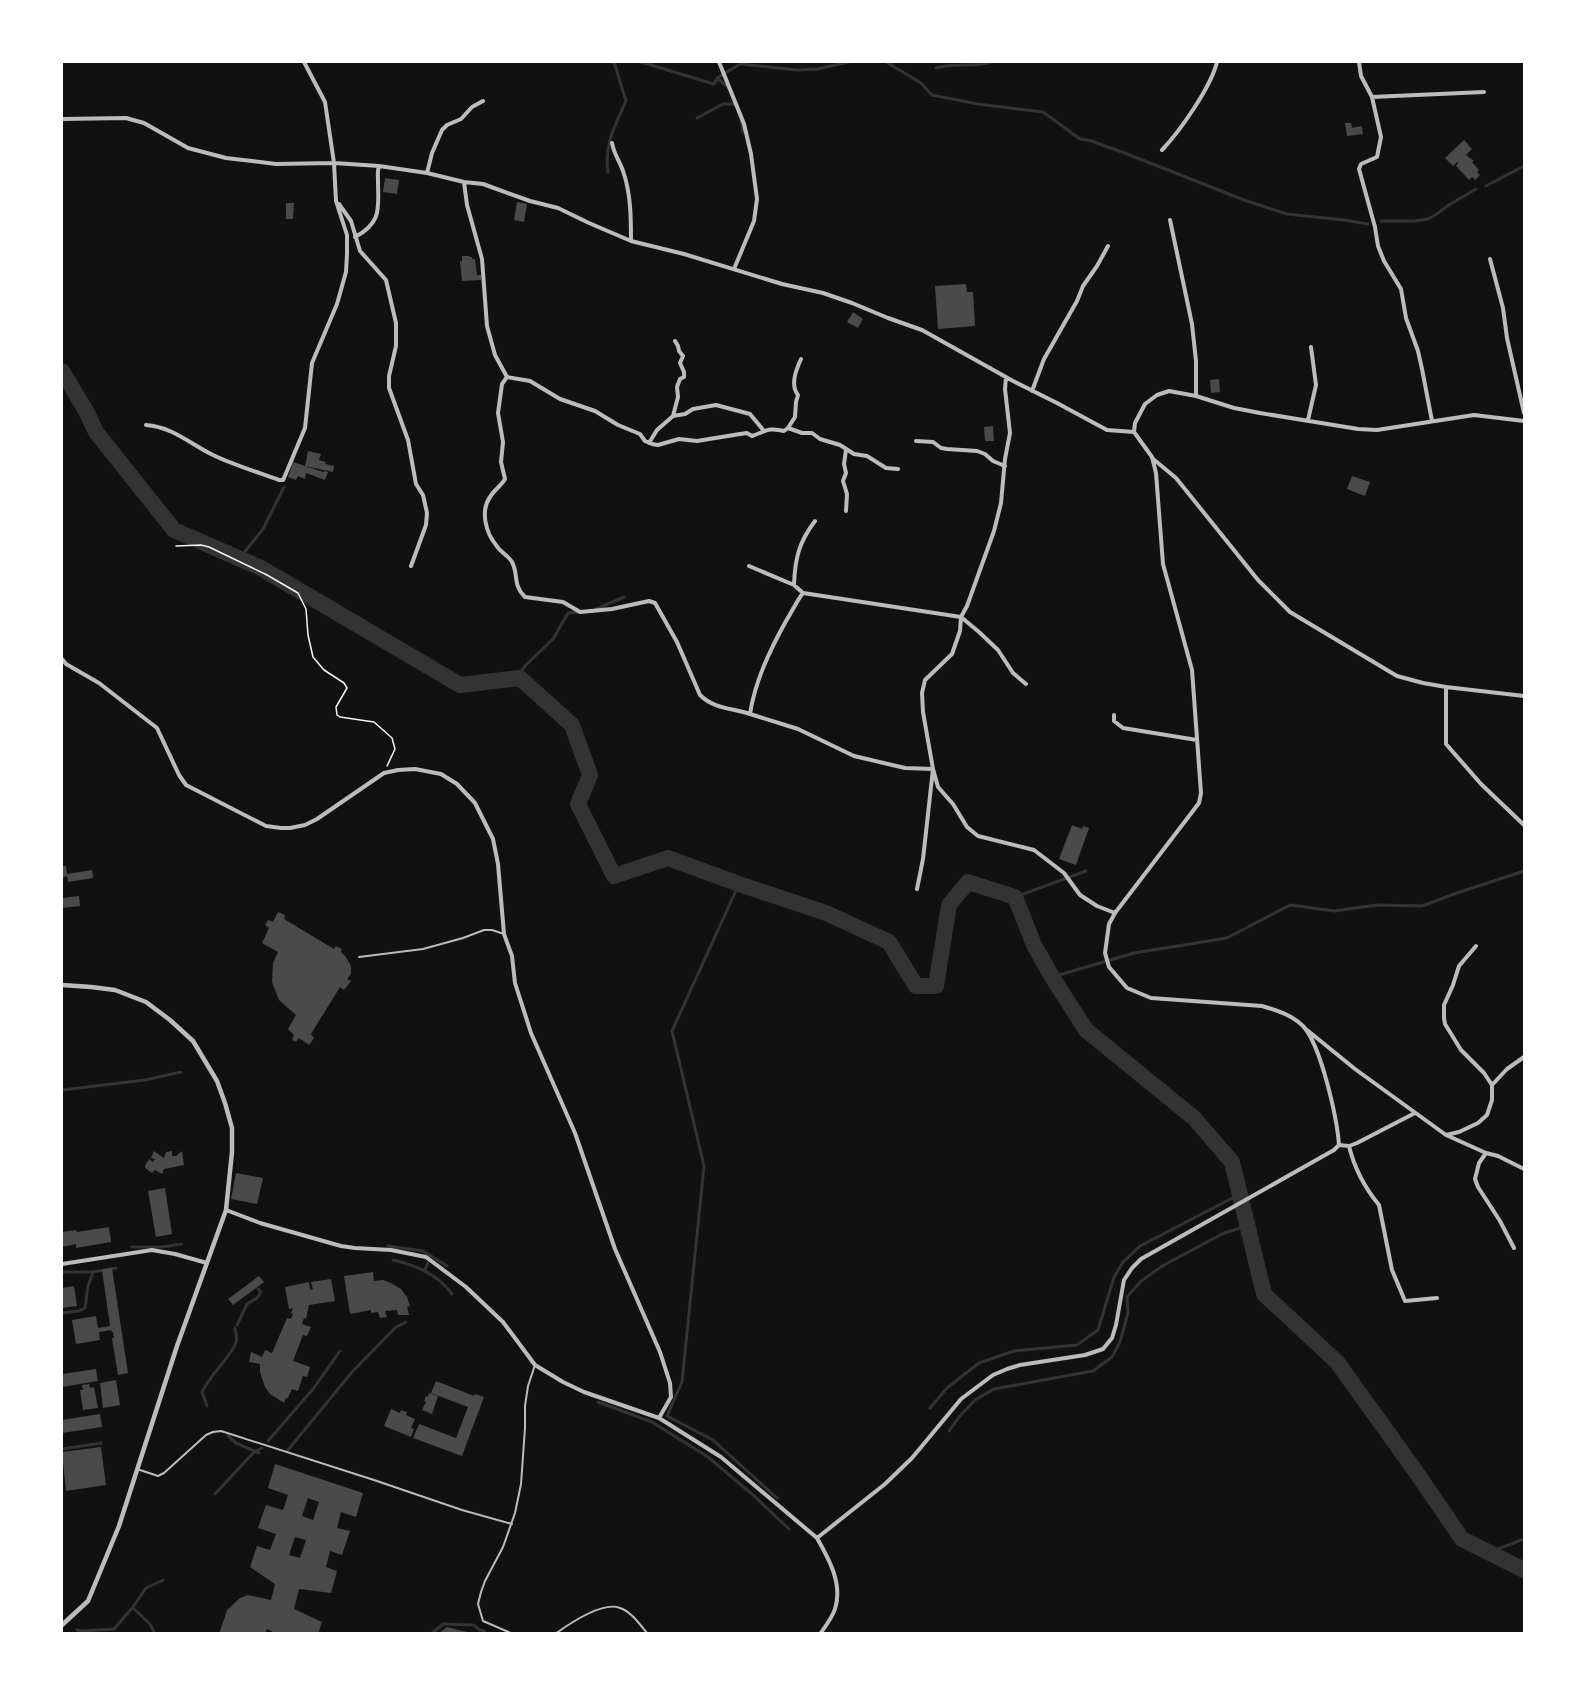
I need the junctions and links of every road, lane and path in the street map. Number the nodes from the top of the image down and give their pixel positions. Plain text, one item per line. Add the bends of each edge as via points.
1 (304, 62) edge
2 (719, 62) edge
3 (1217, 62) edge
4 (1359, 62) edge
5 (1484, 92) dead end
6 (1372, 97) junction
7 (483, 101) dead end
8 (62, 119) edge
9 (612, 143) dead end
10 (1162, 150) dead end
11 (334, 163) junction
12 (379, 166) junction
13 (427, 173) junction
14 (464, 182) junction
15 (336, 201) junction
16 (1170, 220) dead end
17 (355, 237) junction
18 (631, 241) junction
19 (1108, 246) dead end
20 (1490, 259) dead end
21 (734, 269) junction
22 (675, 341) dead end
23 (1311, 347) dead end
24 (801, 359) dead end
25 (507, 377) junction
26 (1006, 377) junction
27 (1032, 391) junction
28 (1196, 396) junction
29 (1524, 413) edge
30 (673, 416) junction
31 (1308, 420) junction
32 (1524, 421) edge
33 (1432, 422) junction
34 (146, 424) dead end
35 (788, 428) junction
36 (764, 431) junction
37 (1134, 432) junction
38 (916, 441) dead end
39 (649, 443) junction
40 (846, 449) junction
41 (1152, 457) junction
42 (1005, 466) junction
43 (898, 470) dead end
44 (846, 511) dead end
45 (815, 520) dead end
46 (176, 546) dead end
47 (411, 566) dead end
48 (749, 566) dead end
49 (794, 585) junction
50 (803, 593) junction
51 (961, 617) junction
52 (62, 659) edge
53 (1026, 684) dead end
54 (1446, 687) junction
55 (1524, 696) edge
56 (750, 714) junction
57 (1114, 715) dead end
58 (1197, 740) junction
59 (933, 769) junction
60 (384, 772) junction
61 (1524, 825) edge
62 (917, 889) dead end
63 (1115, 913) junction
64 (504, 934) junction
65 (1476, 946) dead end
66 (359, 957) dead end
67 (62, 985) edge
68 (1305, 1029) junction
69 (1524, 1057) edge
70 (1492, 1085) junction
71 (1415, 1113) junction
72 (1446, 1135) junction
73 (1339, 1145) junction
74 (1348, 1146) junction
75 (1486, 1153) junction
76 (1524, 1169) edge
77 (226, 1210) junction
78 (1514, 1248) dead end
79 (207, 1263) junction
80 (62, 1264) edge
81 (1437, 1298) dead end
82 (535, 1365) junction
83 (659, 1418) junction
84 (137, 1469) junction
85 (512, 1524) junction
86 (817, 1538) junction
87 (62, 1625) edge
88 (513, 1634) edge
89 (555, 1634) edge
90 (648, 1634) edge
91 (820, 1634) edge

1 - 11 street via 325,102
2 - 21 street via 744,124 757,199 754,222
3 - 10 street via 1192,111
4 - 6 street via 1362,80
5 - 6 street
6 - 33 street via 1380,146 1377,157 1361,164 1359,169 1378,246 1401,289
7 - 13 street via 442,130
8 - 11 street via 126,118 144,123 188,148 226,158 276,164
9 - 18 street via 626,182
11 - 12 street
11 - 15 street
12 - 13 street
12 - 17 street via 379,207 370,226
13 - 14 street
14 - 18 street via 483,184 558,208
14 - 25 street via 482,259 487,326 495,356
15 - 17 street via 351,221
15 - 34 street via 347,235 346,272 333,316 312,363 305,428 283,480 245,469 166,428
16 - 28 street via 1192,324
17 - 47 street via 360,251 386,280 396,323 389,388 408,440 416,484 427,513
18 - 21 street
19 - 27 street via 1044,358
20 - 29 street
21 - 26 street via 833,296 922,330
22 - 30 street via 683,356 680,363 684,375 677,383
23 - 31 street via 1316,385
24 - 35 street via 794,385 798,394 795,416
25 - 39 street via 530,381 560,399 596,411 640,434
25 - 56 street via 502,384 498,413 505,479 488,498 484,519 496,546 513,563 519,590 525,597 563,602 580,612 655,603 700,695 717,706
26 - 27 street
26 - 42 street via 1010,434
27 - 37 street via 1107,430
28 - 31 street via 1234,408
28 - 37 street via 1170,391 1157,395 1145,404
30 - 36 street via 716,405 750,414
30 - 39 street
31 - 33 street via 1377,430
32 - 33 street via 1474,415
35 - 36 street
35 - 40 street
36 - 39 street via 752,436 747,433
37 - 41 street
38 - 42 street via 977,451
40 - 43 street
40 - 44 street
41 - 54 street via 1176,478 1251,572 1290,612 1397,676
41 - 58 street via 1163,564 1192,670
42 - 51 street via 994,531
45 - 49 street via 796,558
46 - 60 path via 209,547 298,593 306,609 313,657 347,688 336,707 337,715 374,722 392,738 394,749
48 - 49 street
49 - 50 street
50 - 51 street
50 - 56 street via 773,645
51 - 53 street via 998,650 1013,673
51 - 59 street via 952,654 925,680 922,693
52 - 60 street via 157,728 186,785 266,826 305,825
54 - 55 street
54 - 61 street via 1446,744
56 - 59 street via 798,729 854,756 906,768
57 - 58 street via 1114,721 1123,728
58 - 63 street via 1199,803
59 - 62 street
59 - 63 street via 938,787 978,836 1034,850 1064,873 1080,895
60 - 64 street via 415,769 441,774 475,803 493,839
63 - 68 street via 1109,924 1105,953 1112,972 1127,988 1151,998 1262,1006 1278,1010
64 - 66 lane via 484,930 423,949
64 - 83 street via 531,1033 575,1133 615,1249 670,1383 671,1397
65 - 70 street via 1458,966 1444,1005 1444,1018 1461,1050
67 - 77 street via 115,990 146,1002 193,1041 217,1081 232,1128
68 - 71 street
68 - 73 street via 1323,1072
69 - 70 street
70 - 72 street via 1487,1115 1478,1123
71 - 72 street
71 - 74 street
72 - 75 street
73 - 74 street
73 - 86 street via 1141,1259 1124,1281 1112,1338 1103,1348 1020,1365 993,1376 961,1399 885,1484
74 - 81 street via 1354,1165 1379,1205 1392,1270 1404,1301
75 - 76 street
75 - 78 street via 1475,1179
77 - 79 street
77 - 82 street via 341,1246 426,1257 466,1287 502,1322
79 - 80 street via 152,1250
79 - 84 street
82 - 83 street via 584,1392
82 - 85 lane via 525,1406 521,1484
83 - 86 street via 721,1457
84 - 85 lane via 158,1476 165,1473 206,1435 221,1431
84 - 87 street via 88,1601
85 - 88 lane via 484,1581 478,1604 483,1621
86 - 91 street via 832,1566 837,1590 835,1610
89 - 90 lane via 582,1617 613,1607 630,1614

